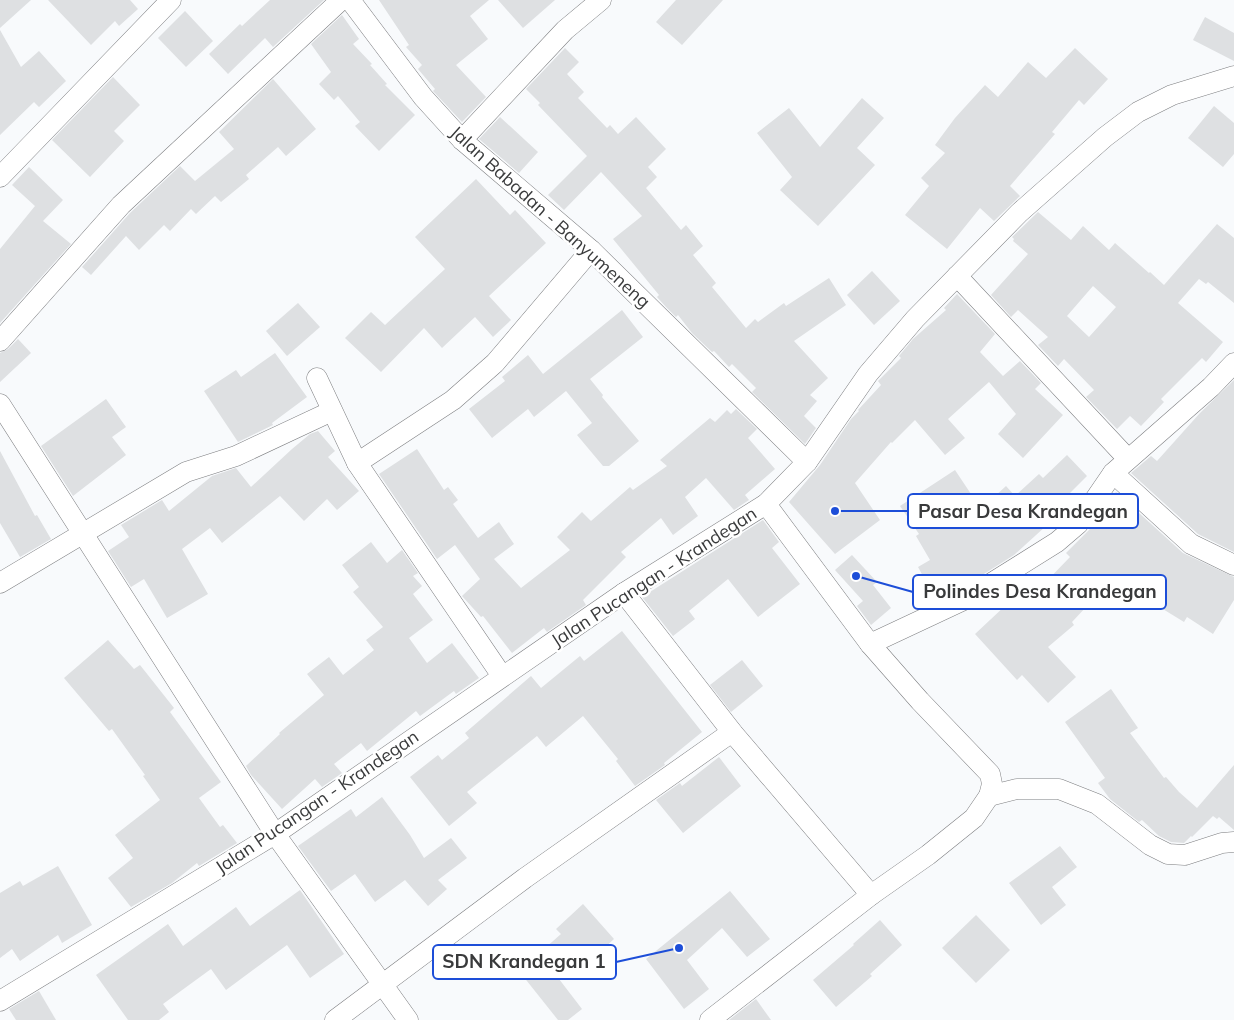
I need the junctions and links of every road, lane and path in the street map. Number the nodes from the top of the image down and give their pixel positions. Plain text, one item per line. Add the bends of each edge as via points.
1 (171, 0) edge
2 (341, 0) edge
3 (350, 0) edge
4 (601, 0) edge
5 (1234, 76) edge
6 (462, 140) junction
7 (0, 177) edge
8 (591, 250) junction
9 (957, 276) junction
10 (0, 341) edge
11 (1234, 363) edge
12 (317, 378) dead end
13 (0, 404) edge
14 (332, 411) junction
15 (1128, 459) junction
16 (807, 462) junction
17 (357, 463) junction
18 (1113, 474) junction
19 (766, 504) junction
20 (83, 535) junction
21 (1234, 565) edge
22 (0, 583) edge
23 (624, 593) junction
24 (870, 644) junction
25 (502, 676) junction
26 (732, 732) junction
27 (989, 796) junction
28 (275, 834) junction
29 (1234, 842) edge
30 (871, 895) junction
31 (383, 984) junction
32 (0, 1001) edge
33 (334, 1020) edge
34 (408, 1020) edge
35 (710, 1020) edge

1 - 7 street
2 - 10 street via 121,205
3 - 6 street, Jalan Babadan - Banyumeneng via 423,97
4 - 6 street via 565,30
5 - 9 street, Jalan Pucangan - Krandegan via 1172,95 1138,112 1019,213
6 - 8 street, Jalan Babadan - Banyumeneng
8 - 16 street, Jalan Babadan - Banyumeneng
8 - 17 street via 495,362 453,400
9 - 15 street
9 - 16 street, Jalan Pucangan - Krandegan via 868,374
11 - 15 street
12 - 14 street
13 - 20 street
14 - 17 street
14 - 20 street via 236,456 186,472
15 - 18 street
16 - 19 street, Jalan Pucangan - Krandegan
17 - 25 street
18 - 21 street via 1190,544
18 - 24 street via 1078,524 1058,542 966,599
19 - 23 street, Jalan Pucangan - Krandegan
19 - 24 street
20 - 22 street
20 - 28 street
23 - 25 street, Jalan Pucangan - Krandegan
23 - 26 street
24 - 27 street via 990,774
25 - 28 street, Jalan Pucangan - Krandegan
26 - 30 street
26 - 31 street via 524,878
27 - 29 street via 1017,789 1059,789 1097,804 1150,845 1168,854 1185,854
27 - 30 street via 974,818
28 - 31 street
28 - 32 street, Jalan Pucangan - Krandegan
30 - 35 street
31 - 33 street
31 - 34 street

